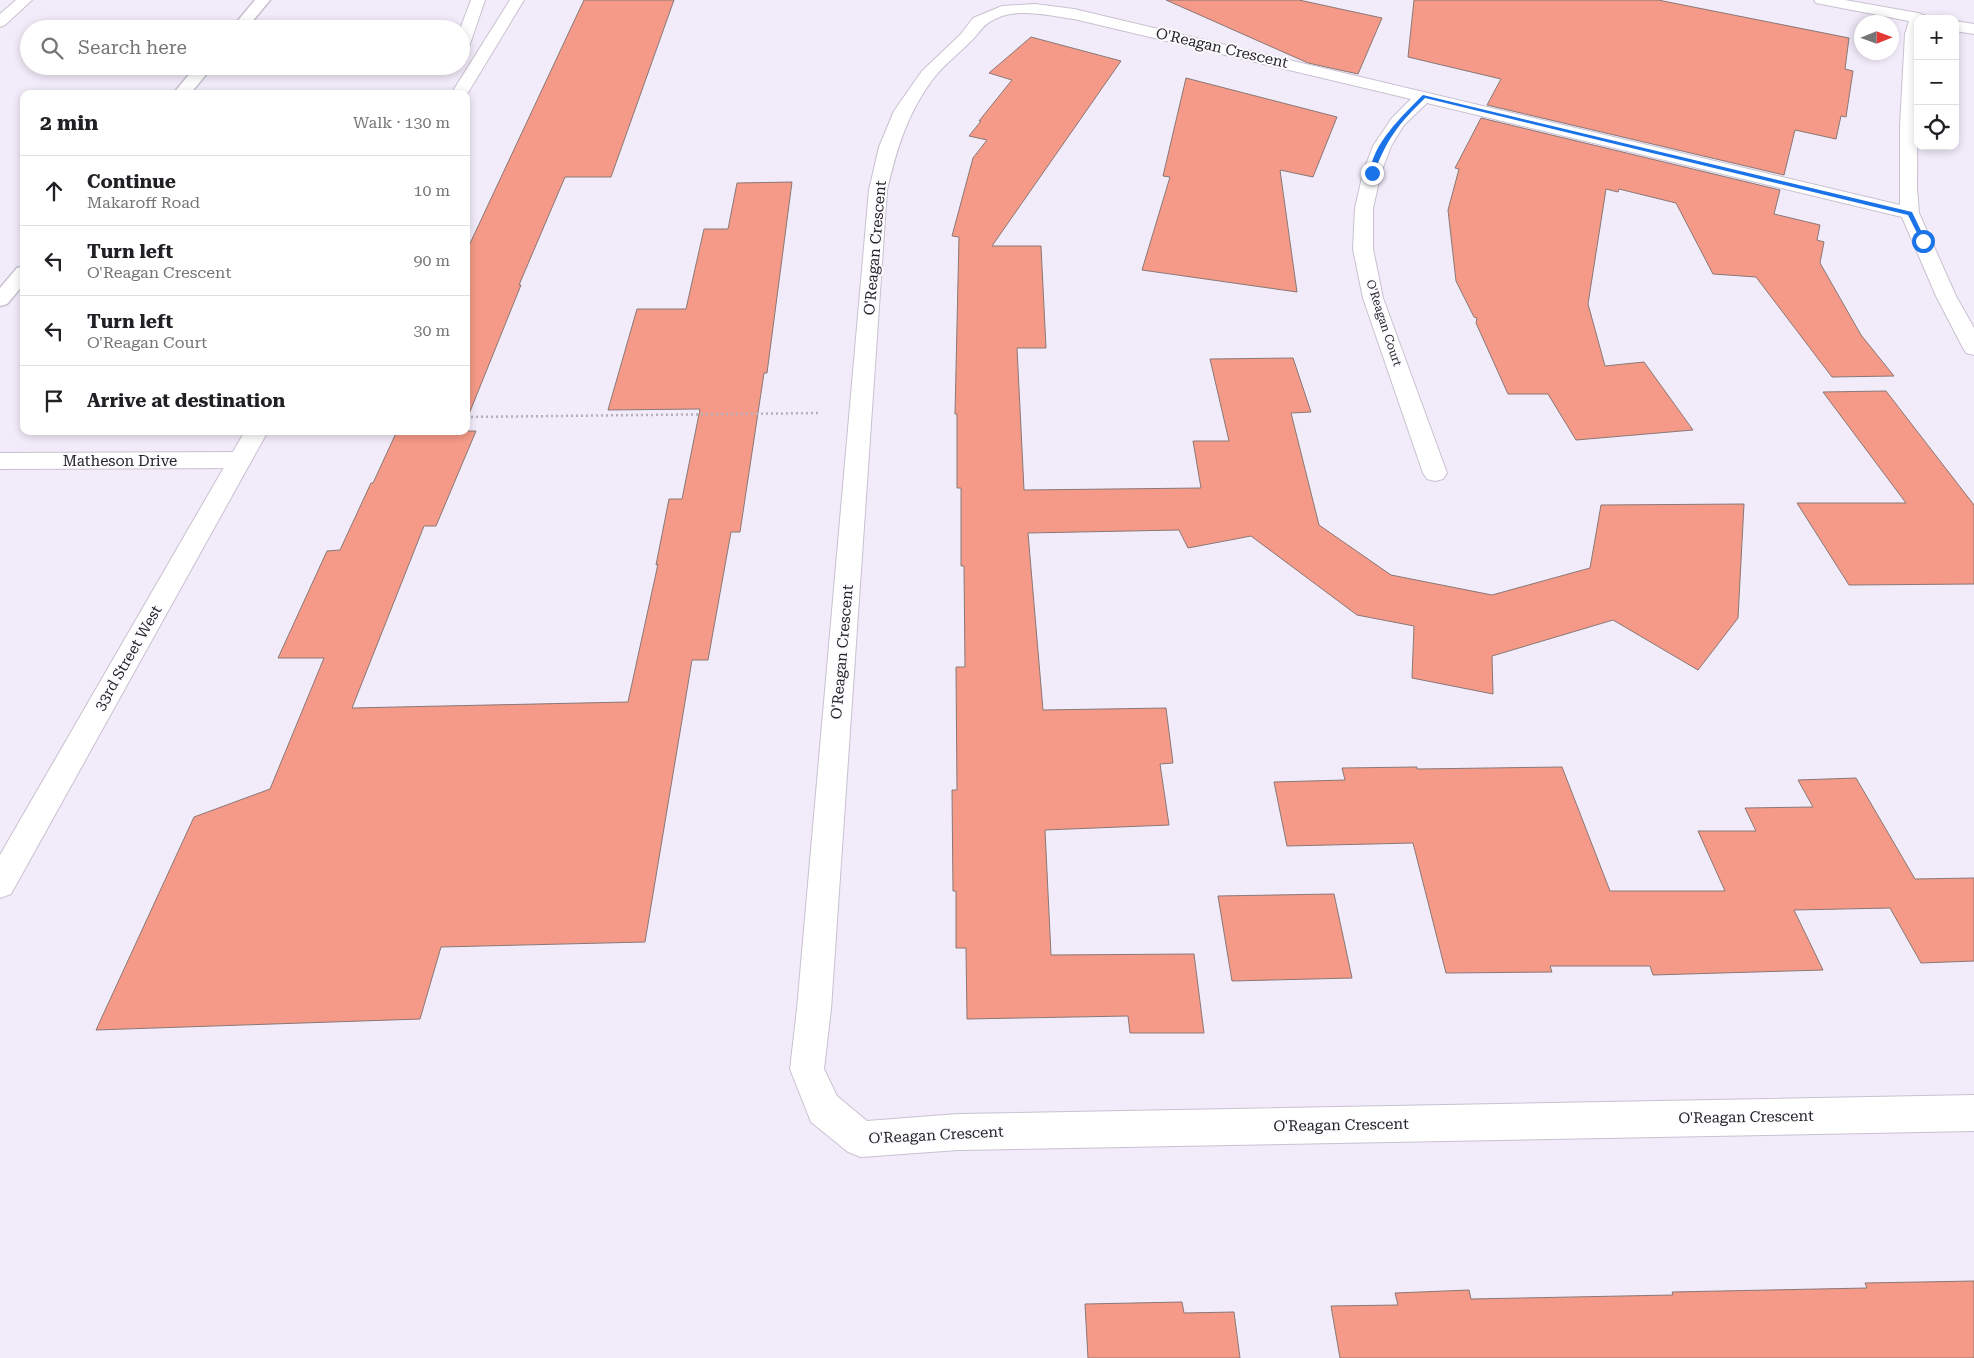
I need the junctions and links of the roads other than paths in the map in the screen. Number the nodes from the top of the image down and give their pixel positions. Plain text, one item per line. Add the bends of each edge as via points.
1 (25, 0) edge
2 (263, 0) edge
3 (478, 0) edge
4 (517, 0) edge
5 (1821, 0) edge
6 (1914, 17) edge
7 (246, 20) edge
8 (0, 22) edge
9 (470, 22) edge
10 (1959, 27) edge
11 (1974, 29) edge
12 (1914, 31) edge
13 (197, 75) edge
14 (451, 75) dead end
15 (184, 90) edge
16 (446, 90) edge
17 (461, 90) edge
18 (1424, 96) junction
19 (1910, 213) junction
20 (0, 271) edge
21 (20, 272) edge
22 (20, 277) edge
23 (0, 300) edge
24 (1974, 348) edge
25 (255, 435) edge
26 (240, 460) junction
27 (0, 461) edge
28 (1435, 473) dead end
29 (0, 884) edge
30 (1974, 1113) edge

1 - 8 street
2 - 7 lane
3 - 9 street
4 - 17 street
5 - 6 street
10 - 11 street
12 - 19 street via 1908,126
13 - 15 lane
14 - 16 street
18 - 19 street, O'Reagan Crescent
18 - 28 street, O'Reagan Court via 1398,122 1382,146 1364,208 1363,249 1373,298
18 - 30 street, O'Reagan Crescent via 1074,14 1035,9 1002,10 978,20 967,36 928,74 903,111 888,147 878,190 807,1069 824,1109 861,1139 958,1132
19 - 24 street via 1946,296
20 - 21 lane
22 - 23 lane
25 - 26 street, 33rd Street West
26 - 27 street, Matheson Drive
26 - 29 street, 33rd Street West

